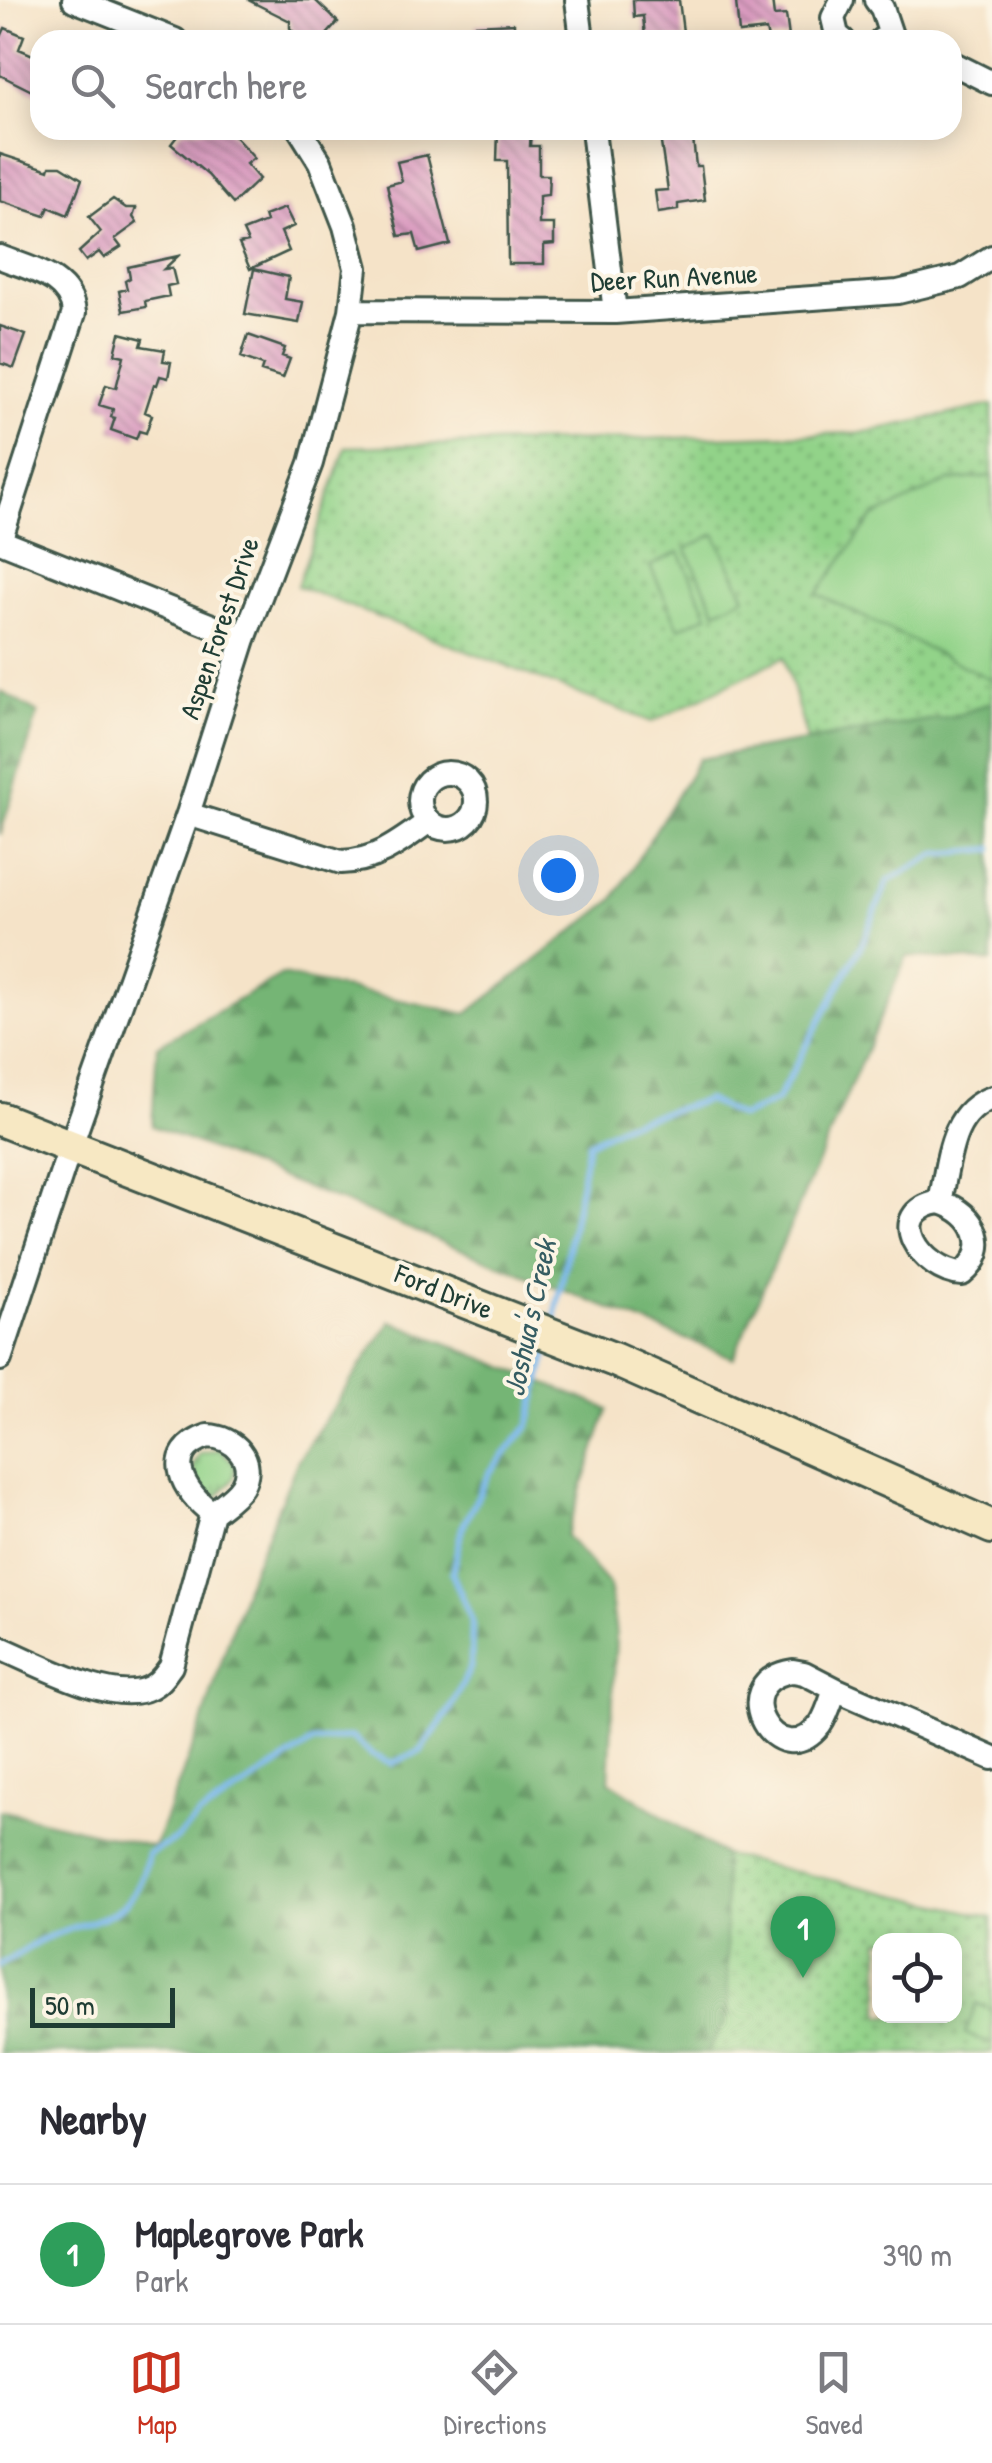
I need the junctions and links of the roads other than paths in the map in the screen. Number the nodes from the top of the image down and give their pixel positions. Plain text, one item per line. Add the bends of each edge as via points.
1 (74, 0) edge
2 (577, 0) edge
3 (842, 0) edge
4 (876, 0) edge
5 (150, 30) edge
6 (581, 30) edge
7 (836, 30) edge
8 (888, 30) edge
9 (962, 68) edge
10 (992, 83) edge
11 (306, 140) edge
12 (594, 140) edge
13 (0, 257) edge
14 (992, 257) edge
15 (351, 311) junction
16 (615, 312) junction
17 (0, 541) edge
18 (244, 640) junction
19 (188, 814) junction
20 (428, 822) dead end
21 (992, 1098) edge
22 (0, 1119) edge
23 (71, 1144) junction
24 (940, 1202) dead end
25 (0, 1359) edge
26 (212, 1513) dead end
27 (992, 1527) edge
28 (0, 1648) edge
29 (835, 1689) dead end
30 (992, 1758) edge

1 - 5 street
2 - 6 street
3 - 7 street via 832,18
4 - 8 street
9 - 10 street
11 - 15 street, Aspen Forest Drive via 356,268
12 - 16 street
13 - 17 street via 60,282 74,302
14 - 16 street, Deer Run Avenue via 960,276 898,292
15 - 16 street, Deer Run Avenue
15 - 18 street, Aspen Forest Drive via 310,463
17 - 18 street
18 - 19 street, Aspen Forest Drive
19 - 20 street via 341,862 381,854
19 - 23 street, Aspen Forest Drive
21 - 24 street via 968,1109 958,1124
22 - 23 main road, Ford Drive
23 - 25 street, Aspen Forest Drive
23 - 27 main road, Ford Drive via 615,1360
26 - 28 street via 171,1666 148,1689 108,1692
29 - 30 street

